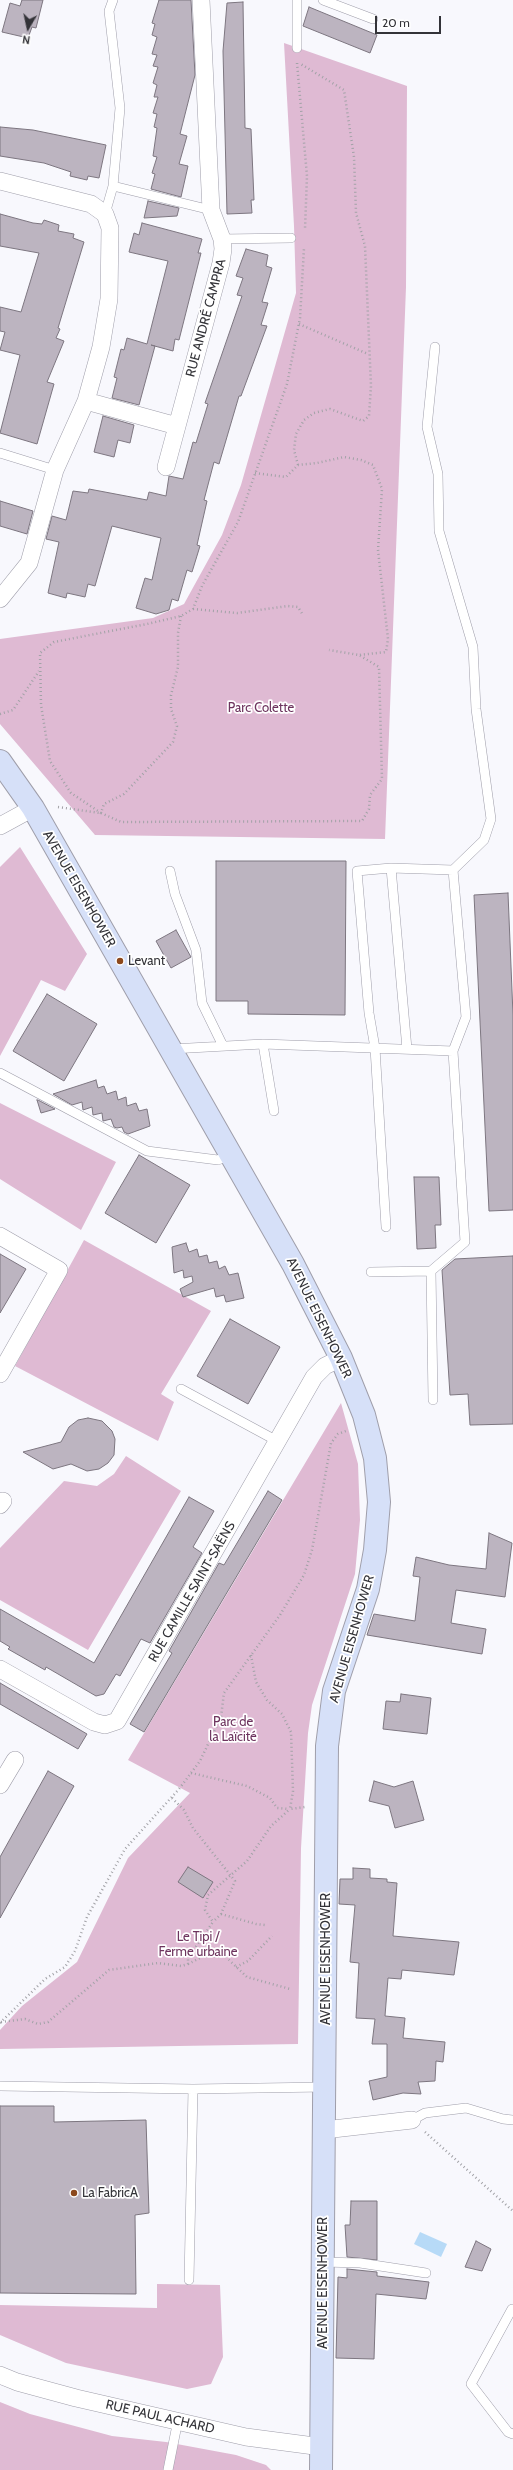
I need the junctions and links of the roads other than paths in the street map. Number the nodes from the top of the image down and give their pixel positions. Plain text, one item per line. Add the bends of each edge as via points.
1 (113, 0) edge
2 (201, 0) edge
3 (297, 0) edge
4 (323, 0) edge
5 (372, 19) dead end
6 (297, 48) road end
7 (0, 181) edge
8 (113, 186) junction
9 (211, 210) junction
10 (105, 214) junction
11 (291, 238) dead end
12 (222, 239) junction
13 (435, 346) dead end
14 (86, 401) junction
15 (177, 426) junction
16 (0, 453) edge
17 (166, 467) dead end
18 (55, 470) junction
19 (0, 599) edge
20 (0, 760) edge
21 (33, 808) junction
22 (0, 826) edge
23 (391, 868) junction
24 (453, 870) junction
25 (170, 871) dead end
26 (263, 1044) junction
27 (223, 1046) junction
28 (375, 1048) junction
29 (170, 1049) junction
30 (407, 1049) junction
31 (453, 1050) junction
32 (0, 1073) edge
33 (274, 1111) dead end
34 (230, 1155) junction
35 (386, 1228) dead end
36 (0, 1236) edge
37 (431, 1270) junction
38 (371, 1272) dead end
39 (340, 1358) junction
40 (0, 1374) edge
41 (181, 1389) dead end
42 (433, 1400) dead end
43 (279, 1442) junction
44 (0, 1669) edge
45 (15, 1760) dead end
46 (0, 1785) edge
47 (0, 2086) edge
48 (325, 2087) junction
49 (193, 2089) junction
50 (412, 2120) joint
51 (513, 2120) edge
52 (324, 2130) junction
53 (323, 2262) junction
54 (426, 2273) dead end
55 (189, 2280) dead end
56 (512, 2309) dead end
57 (0, 2375) edge
58 (178, 2420) junction
59 (513, 2434) edge
60 (322, 2447) junction
61 (168, 2470) edge
62 (321, 2470) edge

1 - 8 lane via 109,11 120,108
2 - 9 street, RUE ANDRÉ CAMPRA
3 - 6 lane
4 - 5 lane
7 - 10 street via 91,204
8 - 9 lane
8 - 10 lane
9 - 12 street, RUE ANDRÉ CAMPRA
10 - 14 street via 110,228 109,299
11 - 12 lane
12 - 15 street, RUE ANDRÉ CAMPRA via 221,263
13 - 24 lane via 427,427 438,474 439,531 472,647 476,709 491,819 484,840
14 - 15 street
14 - 18 street
15 - 17 street, RUE ANDRÉ CAMPRA
16 - 18 lane
18 - 19 street via 29,563
20 - 21 street, AVENUE EISENHOWER
21 - 22 street
21 - 29 street, AVENUE EISENHOWER
23 - 24 lane
23 - 28 lane via 357,871 369,1013
23 - 30 lane
24 - 31 lane via 466,1018
25 - 27 lane via 175,894 196,950 202,1003
26 - 27 lane
26 - 28 lane
26 - 33 lane
27 - 29 lane
28 - 30 lane
28 - 35 lane
29 - 34 street, AVENUE EISENHOWER
30 - 31 lane
31 - 37 lane via 465,1242
32 - 34 lane via 147,1151 218,1160
34 - 39 street, AVENUE EISENHOWER via 293,1264
36 - 40 street via 59,1270
37 - 38 lane
37 - 42 lane
39 - 43 street, RUE CAMILLE SAINT-SAËNS via 325,1366 314,1378
39 - 48 street, AVENUE EISENHOWER via 364,1414 375,1458 379,1502 376,1550 368,1589 334,1692 329,1720
41 - 43 lane
43 - 44 street, RUE CAMILLE SAINT-SAËNS via 117,1721 105,1725 94,1722
45 - 46 street
47 - 49 lane
48 - 49 lane
48 - 52 street, AVENUE EISENHOWER
49 - 55 lane
50 - 51 lane via 424,2113 466,2108
50 - 52 street
52 - 53 street, AVENUE EISENHOWER
53 - 54 lane
53 - 60 street, AVENUE EISENHOWER
56 - 59 lane via 472,2384 508,2432
57 - 58 street, RUE PAUL ACHARD via 76,2398
58 - 60 street, RUE PAUL ACHARD via 246,2437
58 - 61 lane
60 - 62 street, AVENUE EISENHOWER

